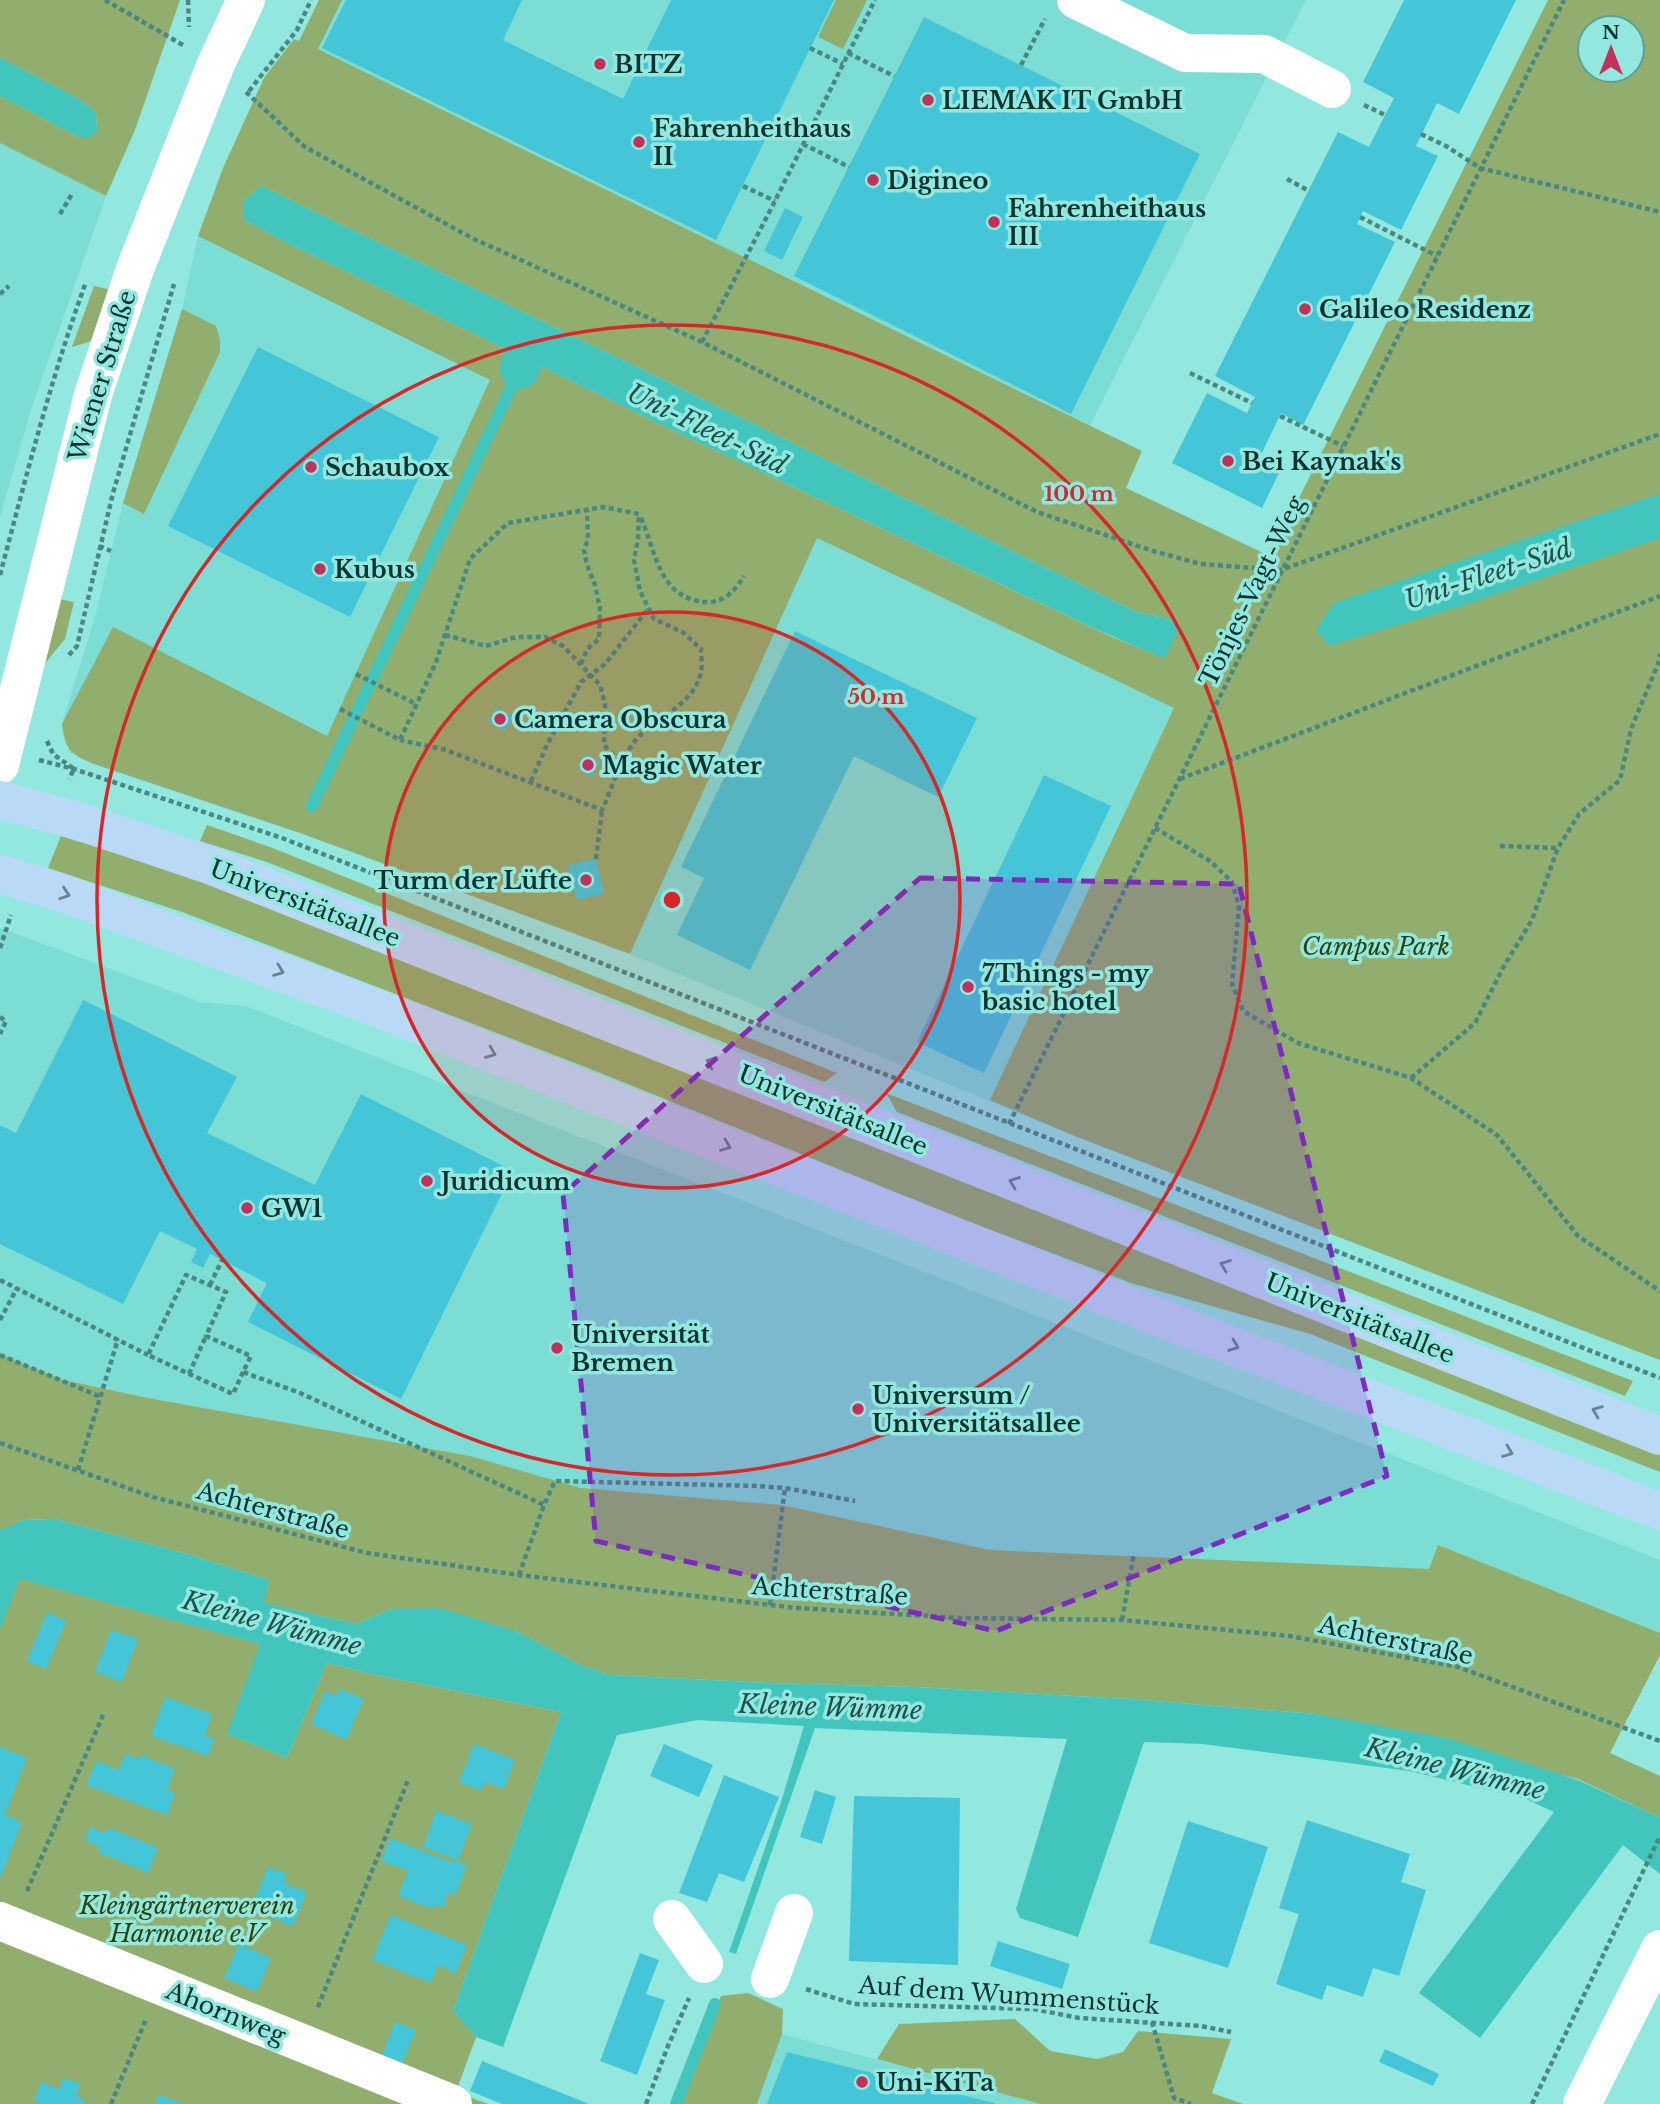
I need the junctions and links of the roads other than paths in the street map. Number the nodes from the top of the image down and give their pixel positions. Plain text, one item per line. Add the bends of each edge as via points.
1 (246, 0) edge
2 (1062, 5) edge
3 (1332, 89) dead end
4 (2, 758) edge
5 (0, 800) edge
6 (0, 874) edge
7 (1660, 1436) edge
8 (1660, 1511) edge
9 (794, 1913) dead end
10 (672, 1919) dead end
11 (6, 1924) edge
12 (1660, 1949) edge
13 (704, 1964) road end
14 (769, 1979) road end
15 (1588, 2102) edge
16 (453, 2104) edge

1 - 4 street, Wiener Straße via 135,269 93,395
2 - 3 street via 1185,53 1264,54
7 -> 5 main road, Universitätsallee via 212,866
6 -> 8 main road via 372,1006
9 - 14 street
10 - 13 street
11 - 16 street, Ahornweg
12 - 15 street

